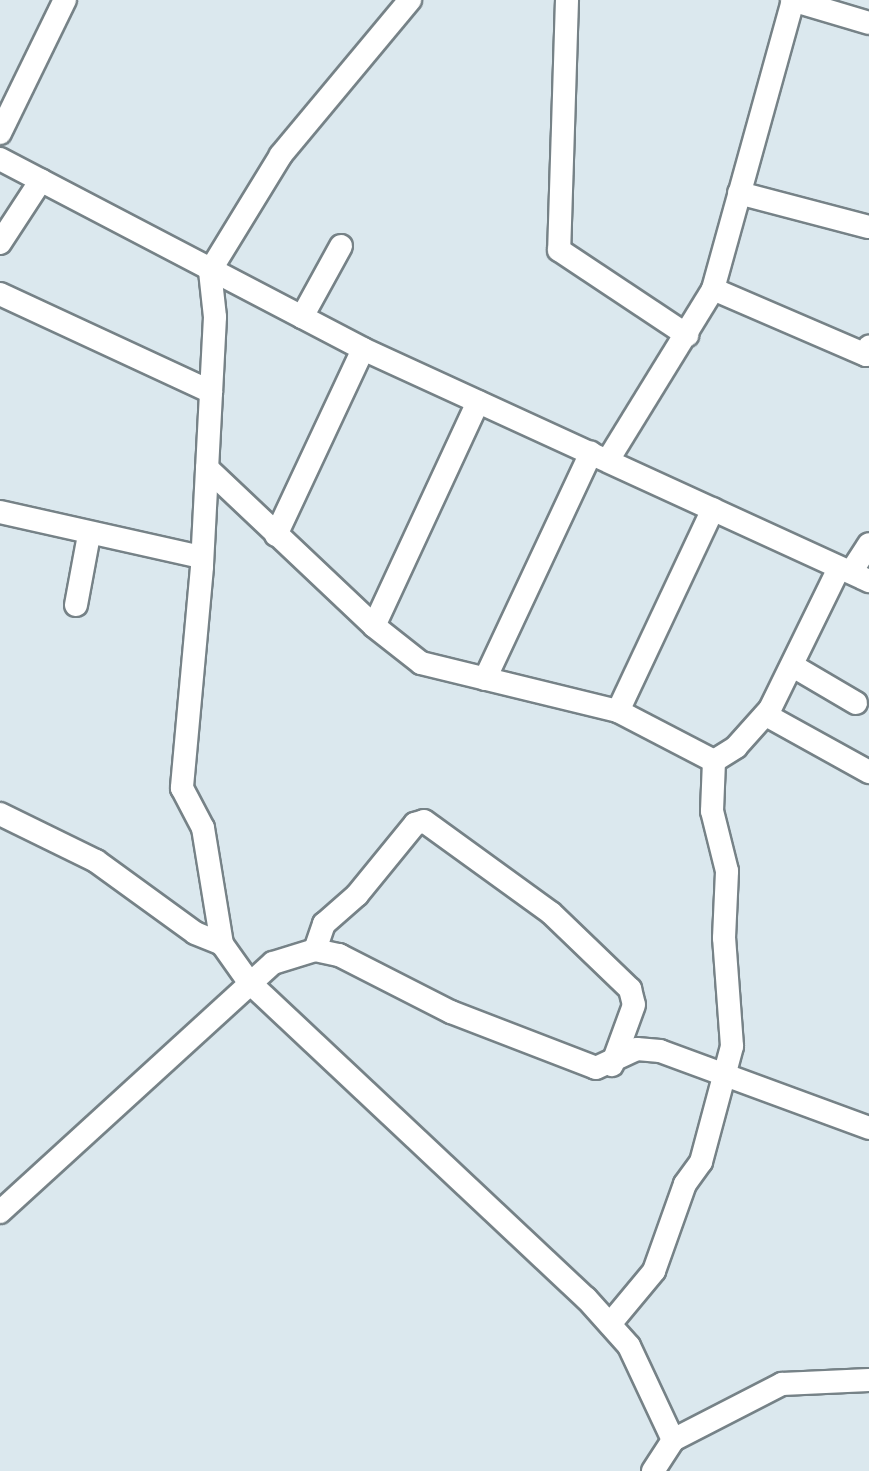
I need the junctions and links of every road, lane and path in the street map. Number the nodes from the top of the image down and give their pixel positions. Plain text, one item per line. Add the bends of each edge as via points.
1 (65, 0) edge
2 (410, 0) edge
3 (567, 0) edge
4 (792, 0) edge
5 (869, 23) edge
6 (0, 133) edge
7 (0, 159) edge
8 (41, 180) junction
9 (739, 193) junction
10 (869, 226) edge
11 (0, 243) edge
12 (341, 246) dead end
13 (210, 271) junction
14 (713, 289) junction
15 (0, 294) edge
16 (302, 317) junction
17 (687, 335) junction
18 (869, 347) edge
19 (363, 349) junction
20 (211, 392) junction
21 (478, 402) junction
22 (599, 457) junction
23 (207, 468) junction
24 (713, 509) junction
25 (0, 512) edge
26 (89, 535) junction
27 (276, 535) junction
28 (869, 544) edge
29 (202, 557) junction
30 (853, 574) edge
31 (76, 605) dead end
32 (374, 626) junction
33 (794, 666) junction
34 (485, 679) junction
35 (856, 703) dead end
36 (618, 711) junction
37 (765, 715) junction
38 (714, 761) junction
39 (869, 772) edge
40 (0, 814) edge
41 (222, 944) junction
42 (315, 950) junction
43 (249, 982) junction
44 (612, 1065) junction
45 (721, 1072) junction
46 (869, 1128) edge
47 (0, 1212) edge
48 (610, 1324) junction
49 (869, 1380) edge
50 (673, 1440) junction
51 (652, 1471) edge

1 - 6 street
2 - 13 street via 281,155
3 - 17 street via 559,250
4 - 5 street
4 - 9 street
7 - 8 street
8 - 11 street
8 - 13 street
9 - 10 street
9 - 14 street
12 - 16 street
13 - 16 street
13 - 20 street
14 - 17 street
14 - 18 street via 866,355
15 - 20 street
16 - 19 street
17 - 22 street
19 - 21 street
19 - 27 street
20 - 23 street
21 - 22 street
21 - 32 street
22 - 24 street
22 - 34 street
23 - 27 street
23 - 29 street
24 - 30 street
24 - 36 street
25 - 26 street
26 - 29 street
26 - 31 street
27 - 32 street
28 - 30 street
29 - 41 street via 182,788 202,828
30 - 33 street
32 - 34 street via 421,663
33 - 35 street
33 - 37 street
34 - 36 street
36 - 38 street
37 - 38 street via 736,747
37 - 39 street
38 - 45 street via 712,810 727,871 724,938 732,1046
40 - 41 street via 96,861 195,933
41 - 43 street
42 - 43 street via 273,963
42 - 44 street via 339,955 451,1012 574,1060 596,1068
42 - 44 street via 324,924 357,895 415,824 424,821 551,913 630,989 634,1005
43 - 47 street
43 - 48 street
44 - 45 street via 637,1049
45 - 46 street
45 - 48 street via 701,1162 685,1184 654,1271
48 - 50 street via 629,1346
49 - 50 street via 782,1384
50 - 51 street

